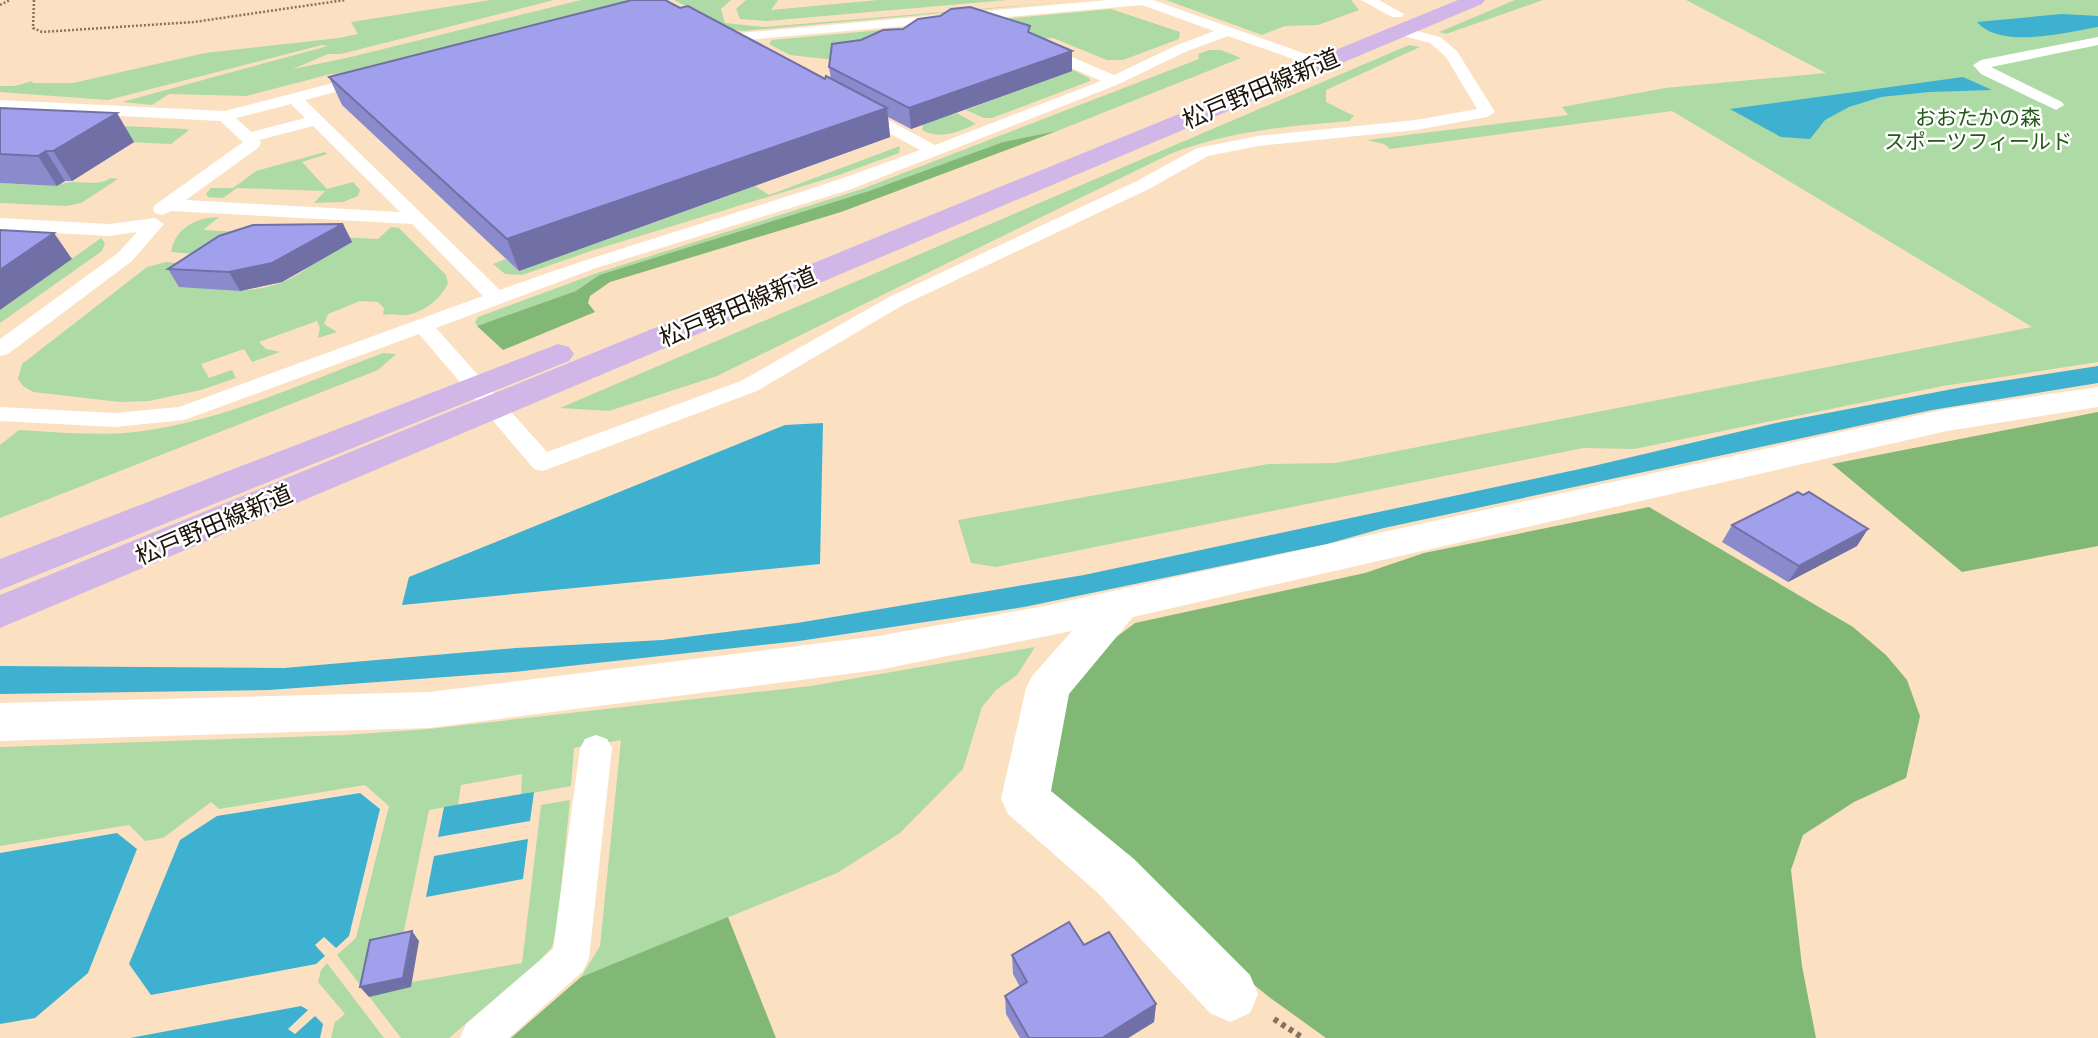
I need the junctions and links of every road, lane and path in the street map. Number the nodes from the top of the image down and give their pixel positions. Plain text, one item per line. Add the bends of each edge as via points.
1 (10, 0) edge
2 (34, 0) edge
3 (345, 0) edge
4 (1368, 0) edge
5 (1432, 0) edge
6 (1475, 0) edge
7 (0, 5) edge
8 (1399, 22) junction
9 (1227, 31) junction
10 (2098, 41) edge
11 (1039, 48) edge
12 (748, 51) edge
13 (1295, 55) junction
14 (1321, 64) junction
15 (386, 74) edge
16 (1114, 81) junction
17 (294, 98) junction
18 (846, 104) edge
19 (0, 105) edge
20 (2056, 105) dead end
21 (225, 116) junction
22 (317, 120) junction
23 (248, 138) junction
24 (932, 150) junction
25 (166, 205) junction
26 (416, 219) junction
27 (0, 224) edge
28 (155, 224) junction
29 (497, 298) junction
30 (424, 327) junction
31 (0, 349) edge
32 (570, 363) junction
33 (2098, 397) edge
34 (0, 414) edge
35 (0, 575) edge
36 (1119, 606) junction
37 (0, 612) edge
38 (0, 722) edge
39 (596, 748) dead end
40 (1230, 994) dead end
41 (480, 1038) edge

1 - 7 path
2 - 3 path via 33,28 42,32 243,17
4 - 8 lane
5 - 8 main road, 松戸野田線新道
6 - 8 main road, 松戸野田線新道
8 - 13 main road, 松戸野田線新道
8 - 14 main road, 松戸野田線新道
8 - 30 lane via 1452,54 1487,112 1203,152 896,301 749,386 543,463
9 - 12 lane via 1143,1 718,35
9 - 13 lane
9 - 16 lane
10 - 20 lane via 1981,65
11 - 16 lane
13 - 14 lane
13 - 32 main road, 松戸野田線新道
14 - 32 main road, 松戸野田線新道
15 - 17 lane
16 - 24 lane
17 - 21 lane
17 - 22 lane
18 - 24 lane
19 - 21 lane
21 - 23 lane
22 - 23 lane
22 - 26 lane
23 - 25 lane via 253,143
24 - 29 lane via 844,186 589,264
25 - 26 lane
25 - 28 lane
26 - 29 lane
27 - 28 lane via 109,230
28 - 31 lane via 125,257
29 - 30 lane
30 - 34 lane via 174,415 118,422
32 - 35 main road, 松戸野田線新道
32 - 37 main road, 松戸野田線新道
33 - 36 street via 1947,420
36 - 38 street via 878,653 429,710
36 - 40 street via 1048,688 1025,799 1116,876
39 - 41 lane via 570,958

